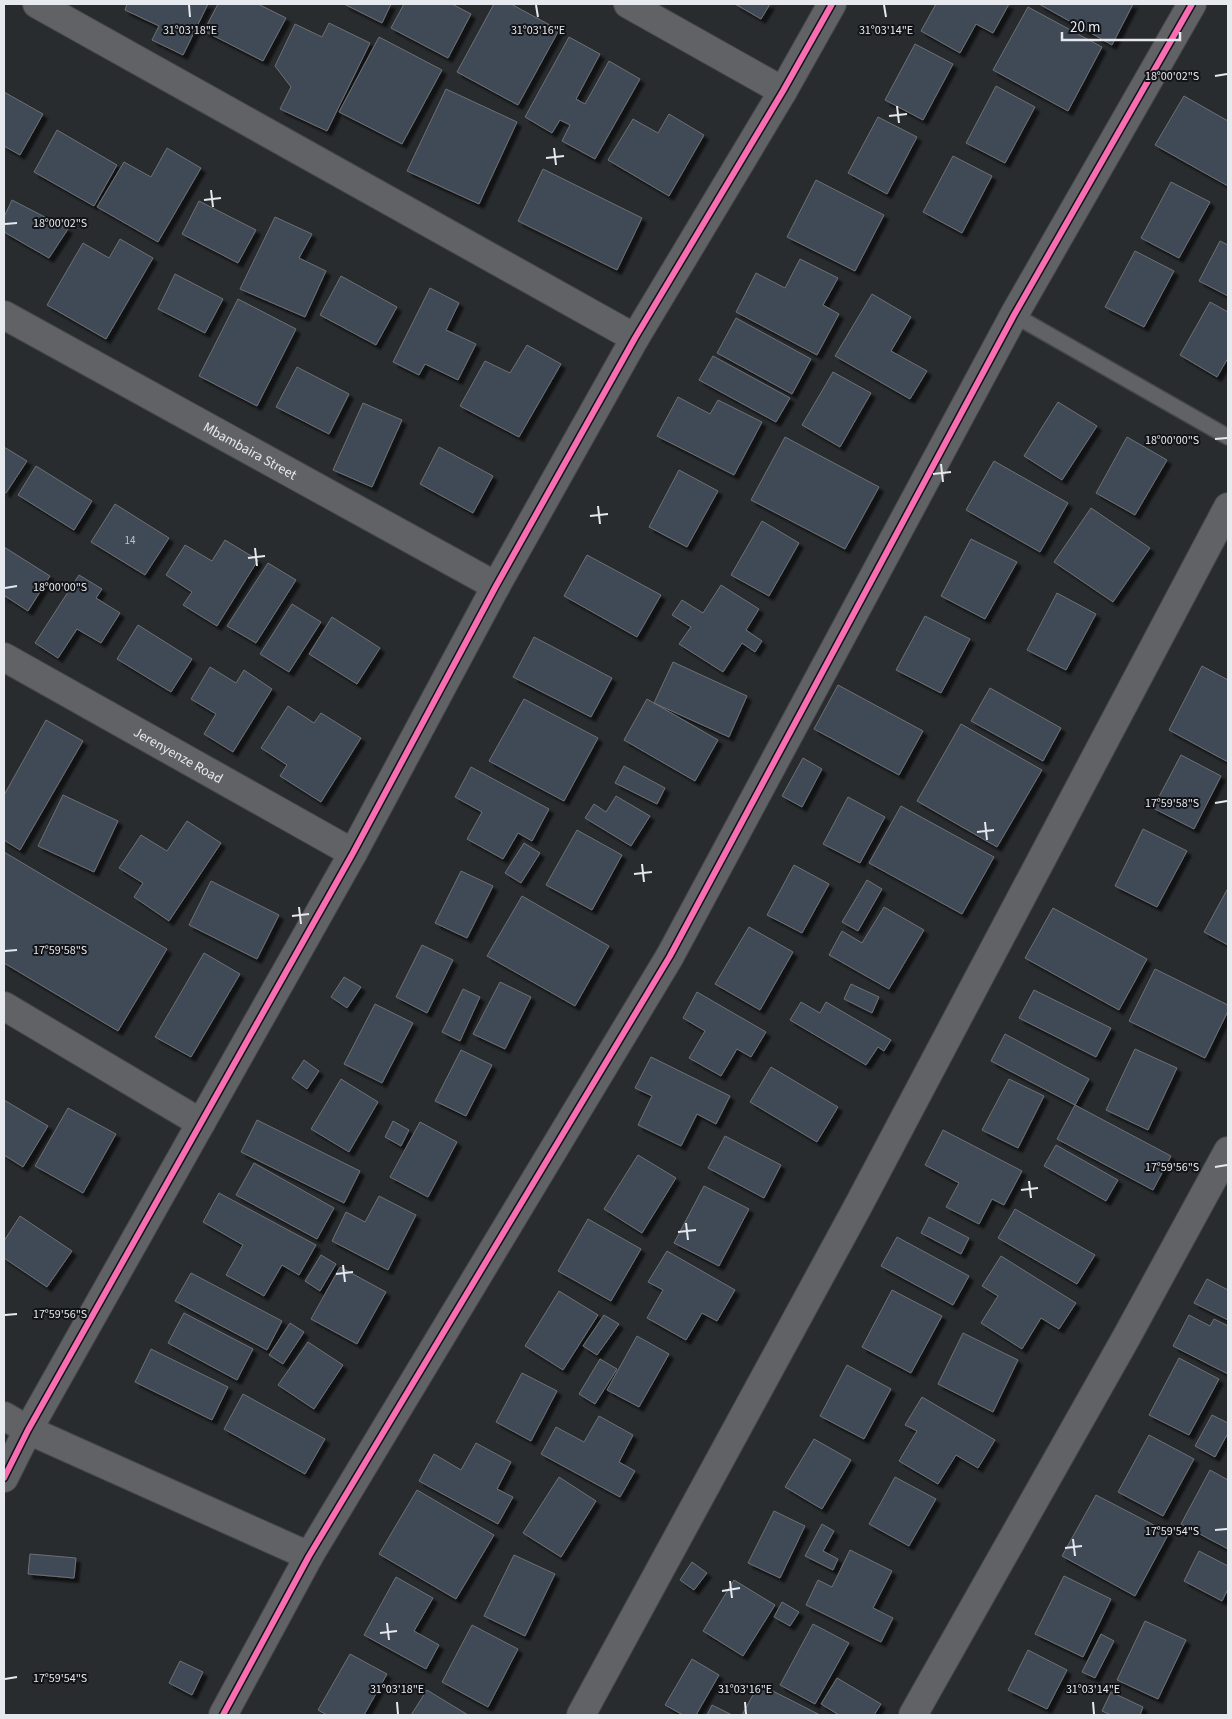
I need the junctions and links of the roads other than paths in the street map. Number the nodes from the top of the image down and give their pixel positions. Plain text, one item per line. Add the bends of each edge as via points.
1 (36, 4) edge
2 (628, 4) edge
3 (832, 4) edge
4 (1192, 4) edge
5 (783, 90) junction
6 (4, 315) edge
7 (1014, 315) junction
8 (635, 338) junction
9 (1228, 437) edge
10 (1228, 507) edge
11 (496, 586) junction
12 (4, 657) edge
13 (353, 853) junction
14 (4, 1006) edge
15 (201, 1123) junction
16 (1228, 1151) edge
17 (4, 1416) edge
18 (28, 1430) junction
19 (4, 1478) edge
20 (309, 1556) junction
21 (223, 1715) edge
22 (580, 1715) edge
23 (914, 1715) edge

1 - 8 street
2 - 5 street
3 - 5 street
4 - 7 street
5 - 8 street
6 - 11 street, Mbambaira Street
7 - 9 lane
7 - 20 street via 670,956
8 - 11 street
10 - 22 street via 857,1208
11 - 13 street
12 - 13 street, Jerenyenze Road
13 - 15 street
14 - 15 street
15 - 18 street
16 - 23 street
17 - 18 street
18 - 19 street
18 - 20 street
20 - 21 street

